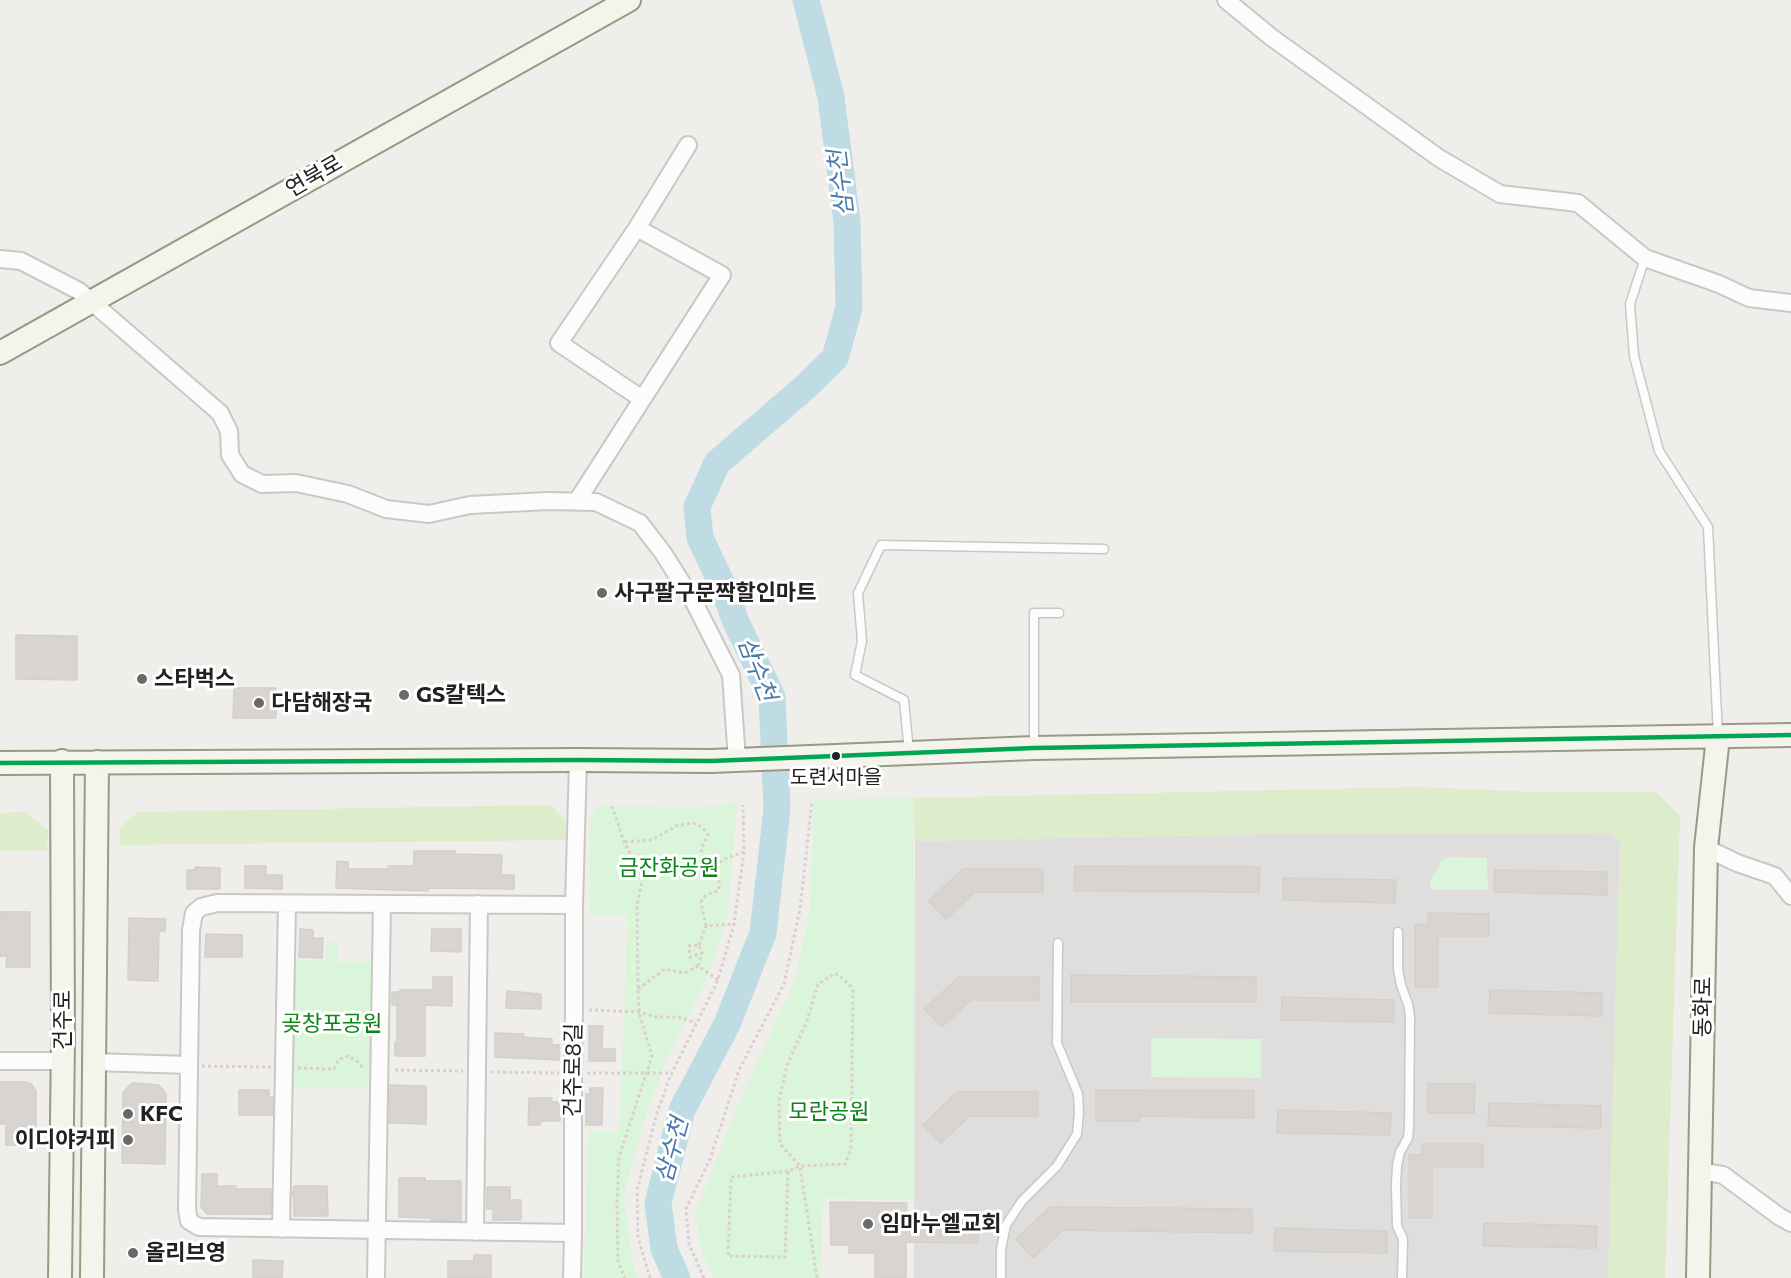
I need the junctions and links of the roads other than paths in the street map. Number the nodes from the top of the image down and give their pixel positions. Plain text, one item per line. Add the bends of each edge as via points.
1 (629, 0) edge
2 (1226, 0) edge
3 (688, 146) dead end
4 (637, 228) junction
5 (1645, 258) junction
6 (0, 259) edge
7 (92, 302) junction
8 (1791, 303) edge
9 (0, 353) edge
10 (642, 399) junction
11 (577, 501) junction
12 (1104, 549) dead end
13 (1059, 613) dead end
14 (1791, 735) edge
15 (1718, 737) junction
16 (1034, 748) junction
17 (909, 754) junction
18 (578, 760) junction
19 (743, 760) junction
20 (62, 761) junction
21 (97, 762) junction
22 (0, 763) edge
23 (1706, 848) junction
24 (1791, 896) edge
25 (287, 904) junction
26 (382, 904) junction
27 (479, 904) junction
28 (574, 905) junction
29 (1398, 932) dead end
30 (1058, 943) dead end
31 (0, 1061) edge
32 (63, 1061) junction
33 (94, 1062) junction
34 (189, 1065) junction
35 (1701, 1171) junction
36 (1791, 1223) edge
37 (281, 1229) junction
38 (377, 1231) junction
39 (475, 1232) junction
40 (573, 1233) junction
41 (60, 1278) edge
42 (92, 1278) edge
43 (376, 1278) edge
44 (572, 1278) edge
45 (1000, 1278) edge
46 (1402, 1278) edge
47 (1698, 1278) edge

1 - 7 main road, 연북로
2 - 5 street via 1439,158 1500,194 1578,203
3 - 4 street
4 - 10 street via 559,343
4 - 10 street via 722,275
5 - 8 street via 1749,298
5 - 15 lane via 1630,304 1635,356 1659,451 1708,527
6 - 7 street via 21,261 79,291
7 - 9 main road, 연북로
7 - 11 street via 220,413 229,431 230,455 242,474 262,484 296,483 348,494 386,509 429,514 470,505
10 - 11 street
11 - 19 street via 596,502 640,523 663,553 694,602 731,675
12 - 17 lane via 881,545 858,593 862,641 855,675 904,700
13 - 16 lane via 1034,613
14 - 15 main road
15 - 16 main road
15 - 23 main road, 동화로
16 - 17 main road
17 - 19 main road
18 - 19 main road
18 - 21 main road
18 - 28 street, 건주로8길
20 - 21 main road
20 - 22 main road
20 - 32 main road, 건주로
21 - 33 main road, 건주로
23 - 24 street via 1775,876
23 - 35 main road, 동화로
25 - 26 street
25 - 34 street via 218,903 194,913
25 - 37 street
26 - 27 street
26 - 38 street
27 - 28 street
27 - 39 street
28 - 40 street, 건주로8길
29 - 46 lane via 1398,969 1410,1017 1409,1127 1396,1179 1397,1226 1403,1239
30 - 45 lane via 1057,1042 1078,1094 1077,1134 1057,1166 1022,1201 1006,1225
31 - 32 street
32 - 41 main road, 건주로
33 - 34 street
33 - 42 main road, 건주로
34 - 37 street via 189,1221 199,1227
35 - 36 street via 1723,1175
35 - 47 main road, 동화로
37 - 38 street
38 - 39 street
38 - 43 street
39 - 40 street
40 - 44 street, 건주로8길

